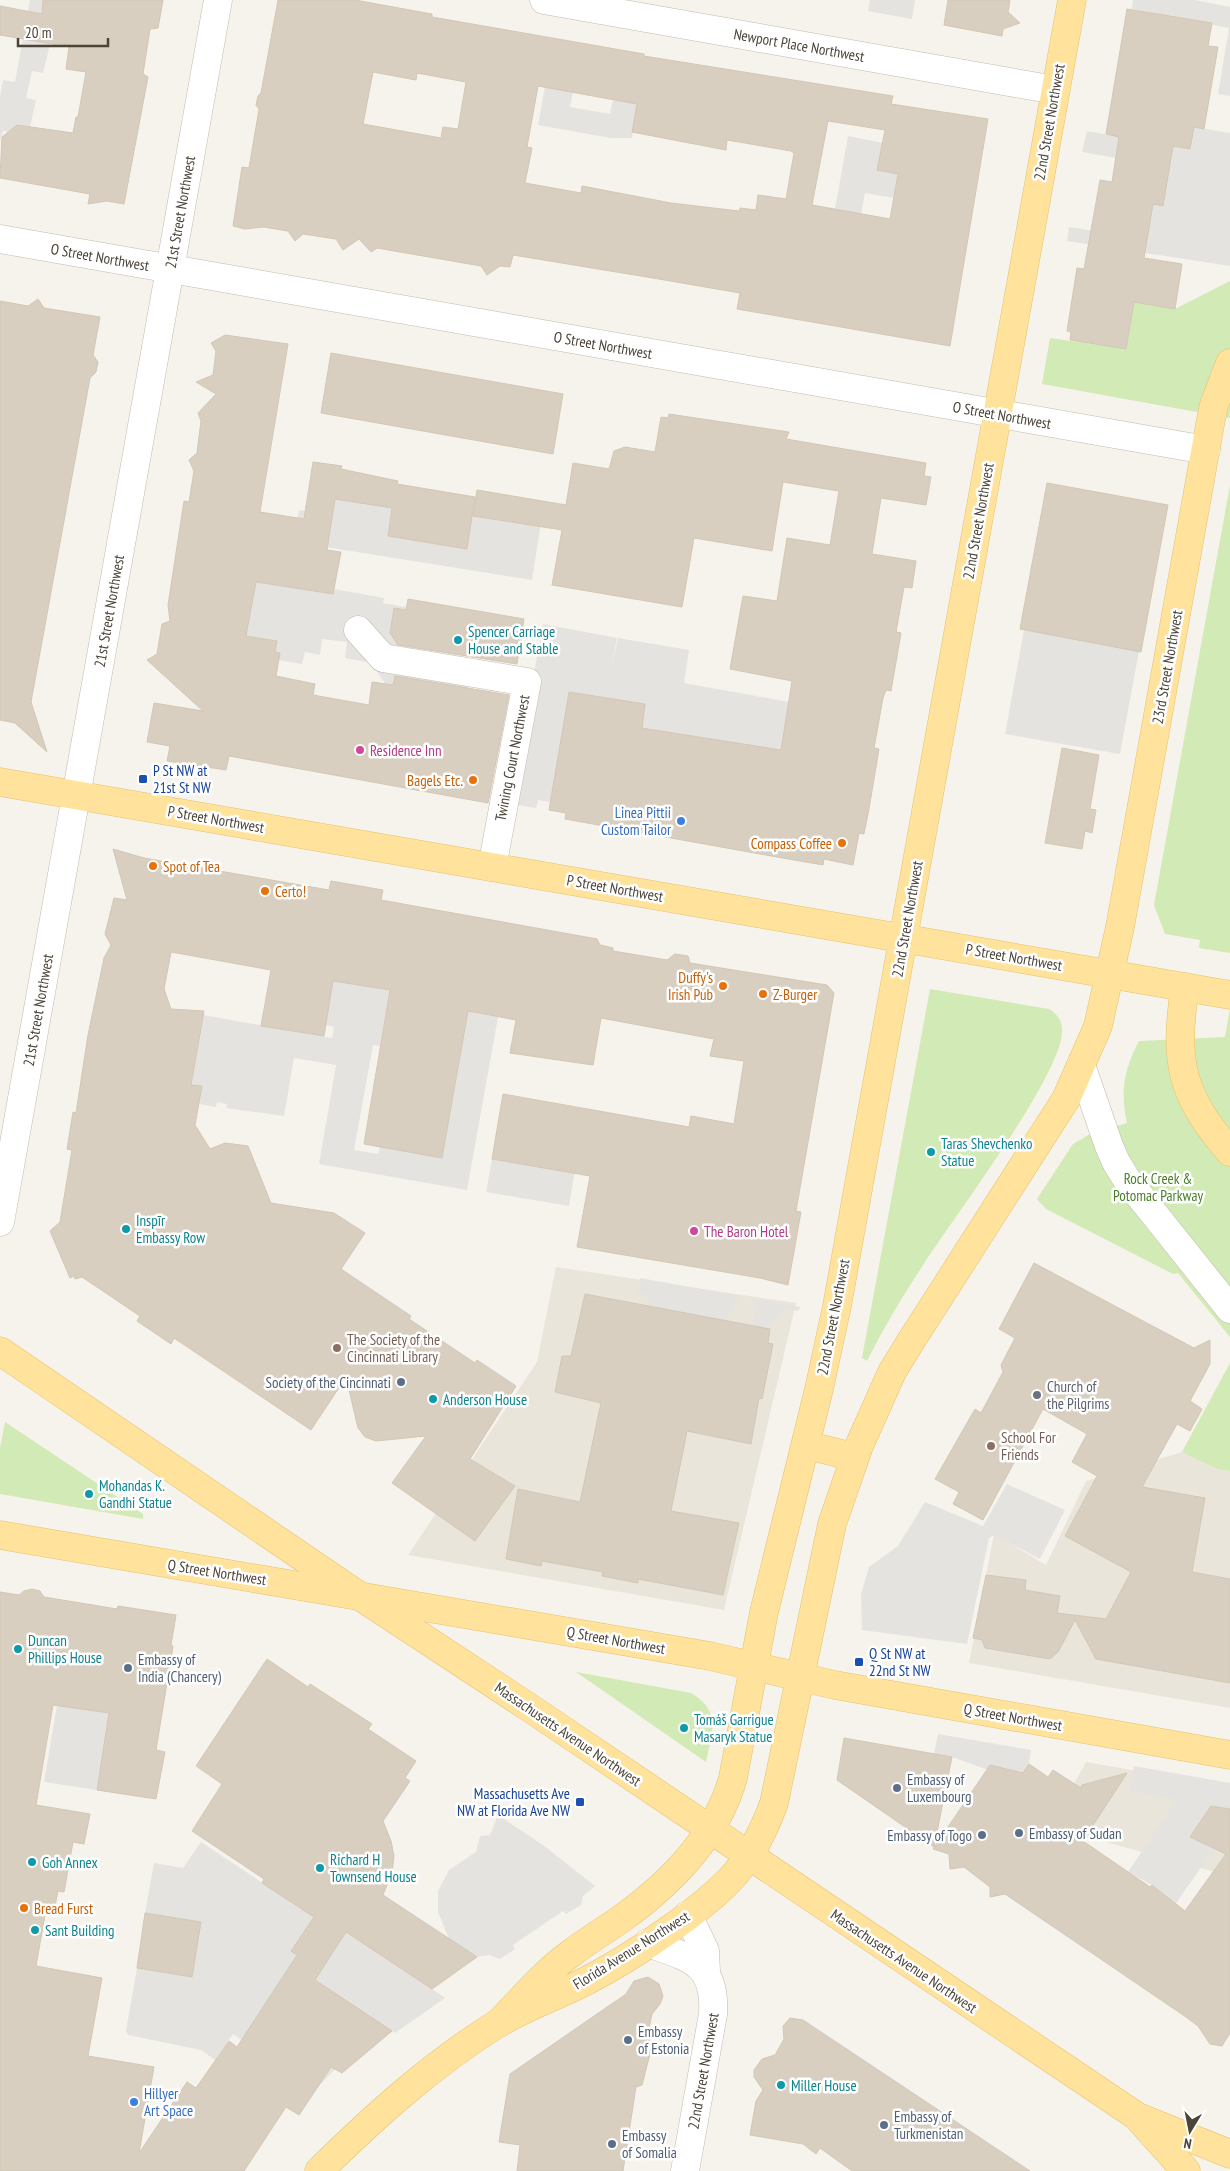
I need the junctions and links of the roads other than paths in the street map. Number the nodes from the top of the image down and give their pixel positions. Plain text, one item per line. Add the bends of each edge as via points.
1 (218, 0) edge
2 (544, 0) edge
3 (1072, 0) edge
4 (1055, 90) junction
5 (0, 239) edge
6 (170, 269) junction
7 (1230, 363) edge
8 (996, 414) junction
9 (1206, 450) junction
10 (358, 630) dead end
11 (0, 782) edge
12 (76, 795) junction
13 (492, 867) junction
14 (904, 938) junction
15 (1111, 974) junction
16 (1185, 988) junction
17 (1230, 995) edge
18 (1081, 1066) junction
19 (1230, 1152) edge
20 (0, 1222) edge
21 (1230, 1309) edge
22 (0, 1351) edge
23 (806, 1445) junction
24 (854, 1457) junction
25 (0, 1535) edge
26 (358, 1595) junction
27 (754, 1667) junction
28 (800, 1677) junction
29 (1230, 1754) edge
30 (711, 1830) junction
31 (748, 1856) junction
32 (688, 1915) junction
33 (648, 1942) junction
34 (706, 1972) junction
35 (499, 2023) junction
36 (1138, 2117) junction
37 (1230, 2154) edge
38 (319, 2171) edge
39 (685, 2171) edge
40 (1186, 2171) edge

1 - 6 street, 21st Street Northwest
2 - 4 street, Newport Place Northwest
3 - 4 main road, 22nd Street Northwest
4 - 8 main road, 22nd Street Northwest
5 - 6 street, O Street Northwest
6 - 8 street, O Street Northwest
6 - 12 street, 21st Street Northwest
7 - 9 main road, 23rd Street Northwest via 1214,405
8 - 9 street, O Street Northwest
8 - 14 main road, 22nd Street Northwest
9 - 15 main road, 23rd Street Northwest
10 - 13 street, Twining Court Northwest via 383,658 527,682
11 - 12 main road, P Street Northwest
12 - 13 main road, P Street Northwest
12 - 20 street, 21st Street Northwest
13 - 14 main road, P Street Northwest
14 - 15 main road, P Street Northwest
14 - 23 main road, 22nd Street Northwest via 837,1306
15 - 16 main road, P Street Northwest
15 - 18 main road via 1098,1026
16 - 17 main road, P Street Northwest
16 - 19 main road via 1179,1035 1187,1088 1207,1125
18 - 21 street via 1116,1162 1127,1180
18 - 24 main road via 1047,1131 911,1341 885,1388
22 - 26 main road, Massachusetts Avenue Northwest
23 - 24 main road
23 - 27 main road, 22nd Street Northwest via 775,1562
24 - 28 main road via 827,1545
25 - 26 main road, Q Street Northwest
26 - 27 main road, Q Street Northwest via 710,1656
26 - 30 main road, Massachusetts Avenue Northwest
27 - 28 main road, Q Street Northwest
27 - 30 main road, 22nd Street Northwest via 733,1778
28 - 29 main road, Q Street Northwest
28 - 31 main road via 774,1803 767,1823
30 - 31 main road, Massachusetts Avenue Northwest
30 - 35 main road, Florida Avenue Northwest via 666,1880 622,1919 569,1954
31 - 32 main road, Florida Avenue Northwest via 735,1874
31 - 36 main road, Massachusetts Avenue Northwest
32 - 33 main road, Florida Avenue Northwest
32 - 34 street, 22nd Street Northwest via 705,1951
33 - 34 street via 694,1959
33 - 35 main road, Florida Avenue Northwest via 587,1980
34 - 39 street, 22nd Street Northwest via 714,1994 713,2014
35 - 38 main road, Florida Avenue Northwest via 419,2079
36 - 37 main road, Massachusetts Avenue Northwest
36 - 40 main road, Massachusetts Avenue Northwest

